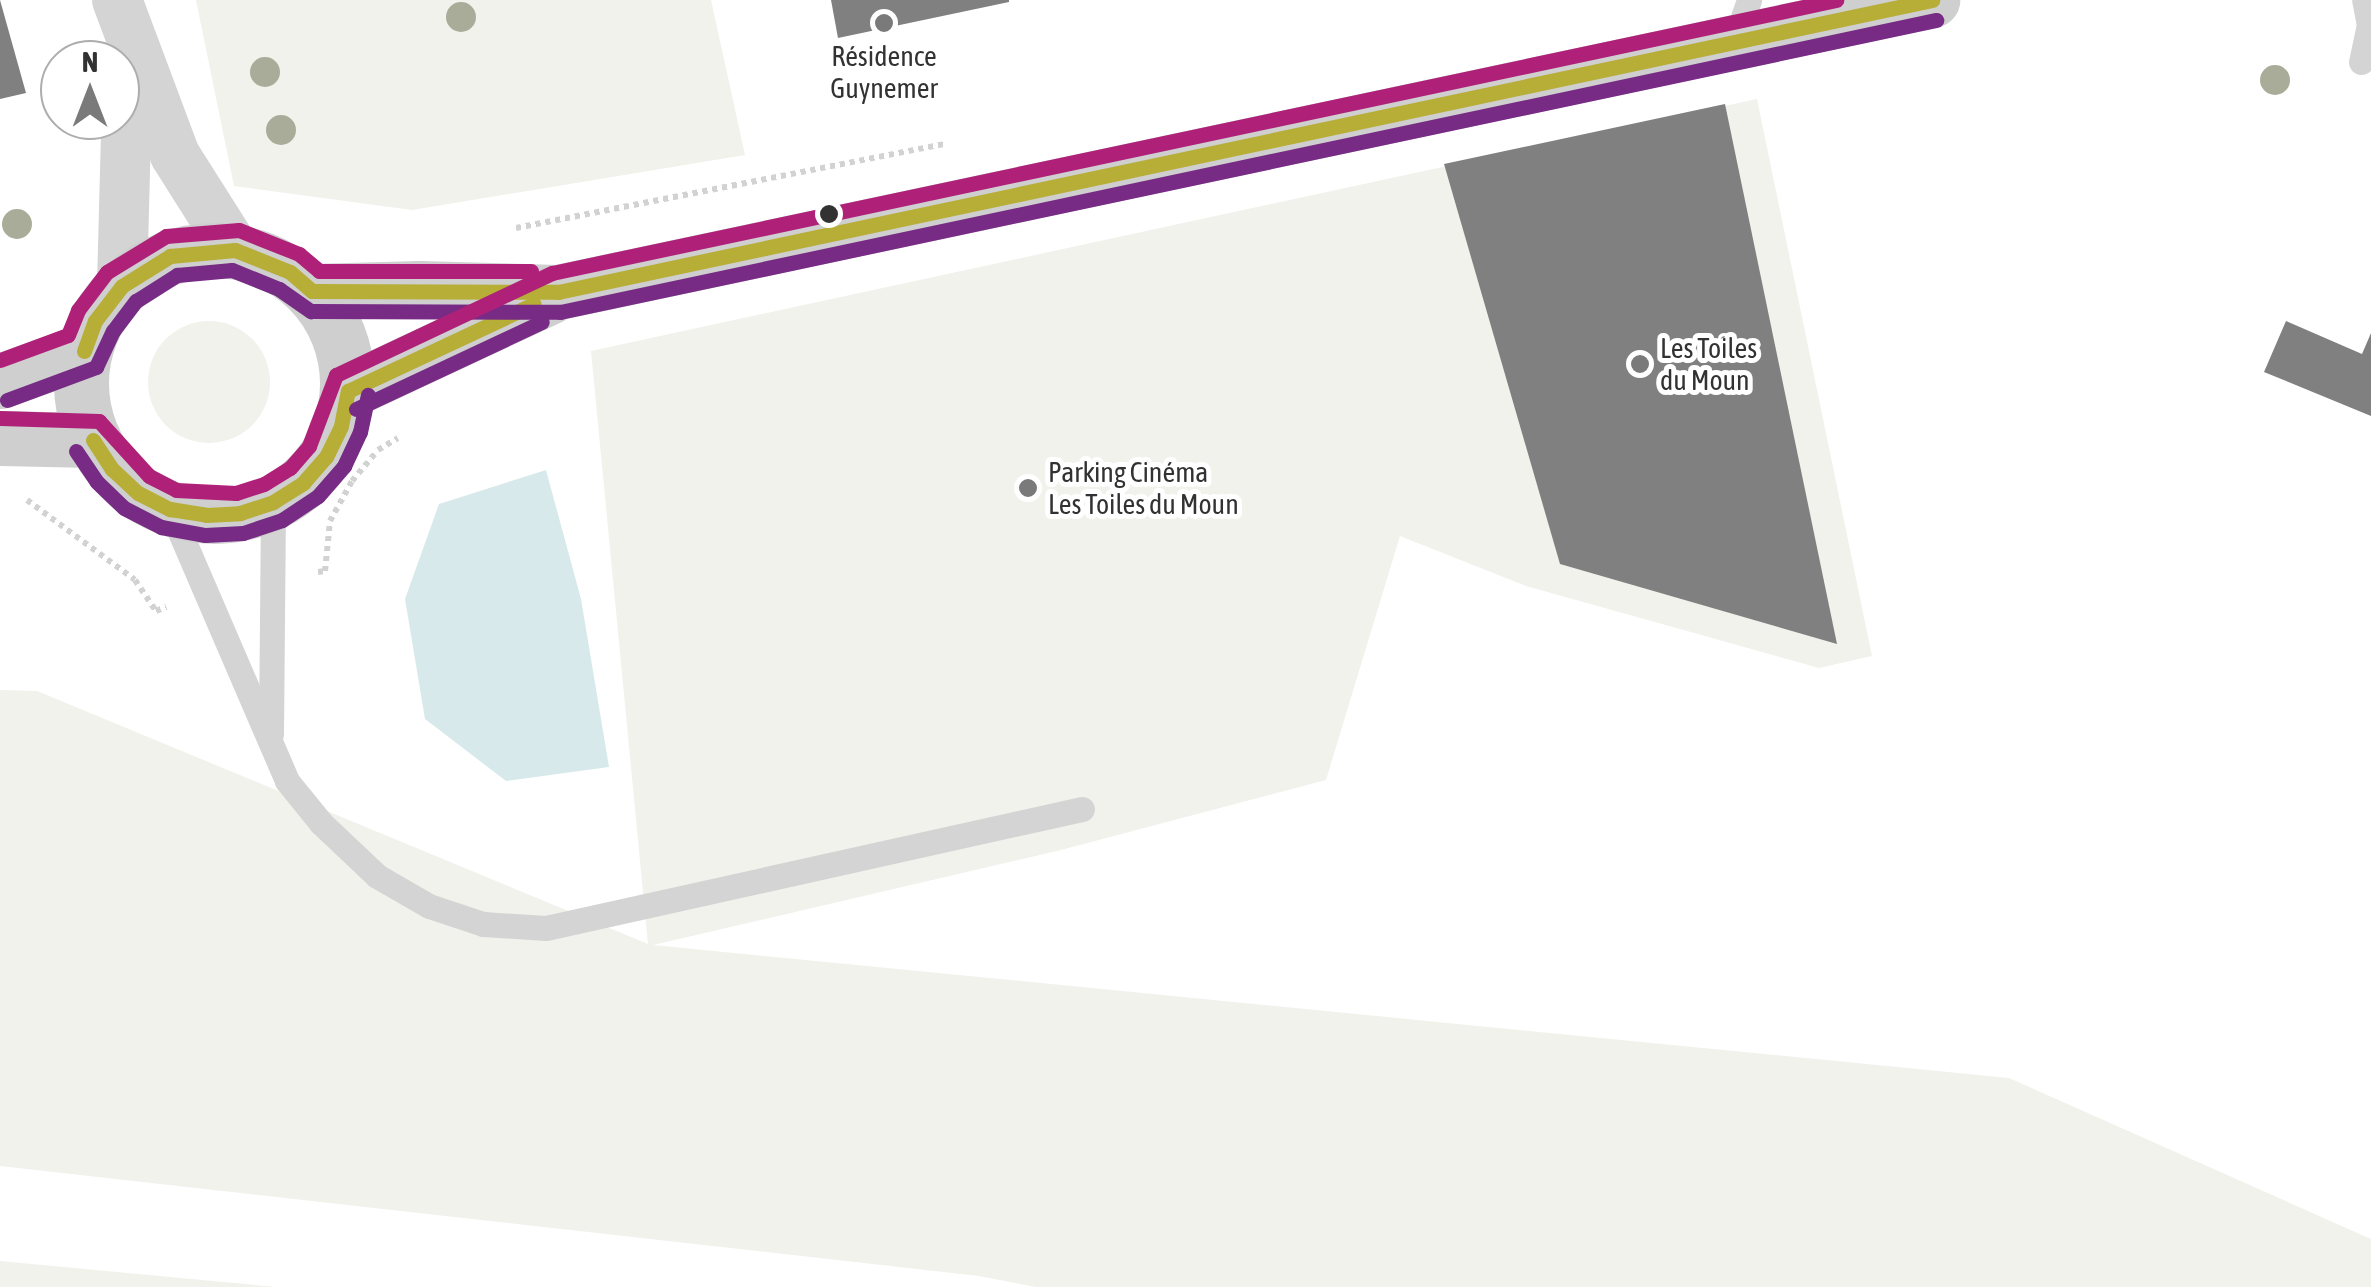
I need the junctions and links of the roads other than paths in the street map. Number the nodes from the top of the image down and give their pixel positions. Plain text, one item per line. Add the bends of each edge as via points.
1 (1932, 0) edge
2 (2364, 0) edge
3 (123, 17) edge
4 (1742, 21) edge
5 (2361, 62) dead end
6 (235, 250) junction
7 (122, 286) junction
8 (312, 291) junction
9 (558, 292) junction
10 (84, 351) junction
11 (0, 380) edge
12 (348, 391) junction
13 (0, 438) edge
14 (93, 440) junction
15 (274, 502) junction
16 (170, 509) junction
17 (271, 744) junction
18 (1082, 809) dead end

1 - 4 main road
2 - 5 lane via 2369,25
3 - 6 street via 175,156
3 - 7 street
4 - 9 main road
6 - 7 main road via 170,256
6 - 8 main road via 290,272
7 - 10 main road via 95,320
8 - 9 main road
8 - 12 main road via 346,355
9 - 12 main road
10 - 11 main road
10 - 14 main road via 81,396
12 - 15 main road via 326,457
13 - 14 main road
14 - 16 main road via 112,470
15 - 16 main road via 240,513
15 - 17 lane
16 - 17 lane
17 - 18 lane via 287,782 377,876 429,906 483,924 546,928

